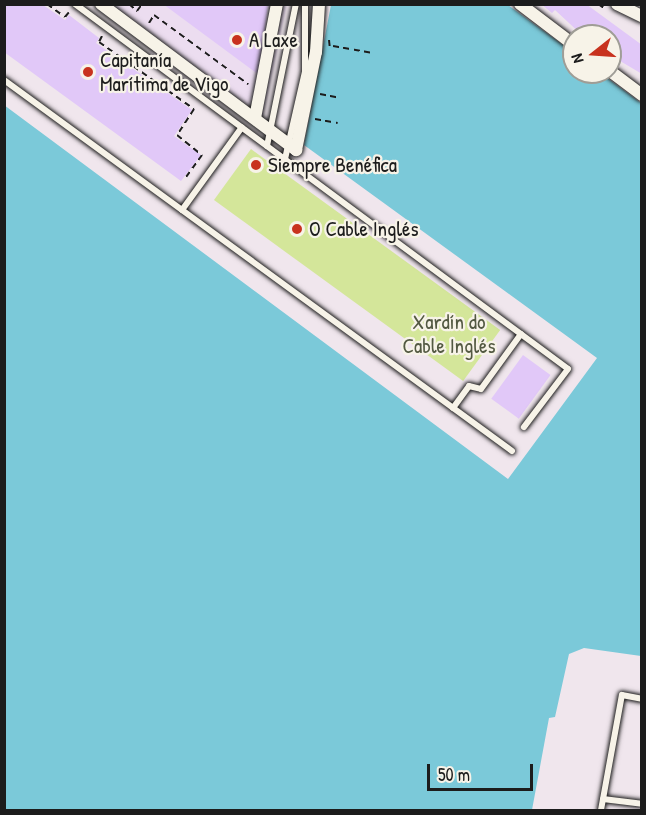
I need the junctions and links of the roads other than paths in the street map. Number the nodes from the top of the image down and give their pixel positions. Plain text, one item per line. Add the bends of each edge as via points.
1 (75, 4) edge
2 (101, 4) edge
3 (277, 4) edge
4 (296, 4) edge
5 (305, 4) edge
6 (319, 4) edge
7 (520, 4) edge
8 (617, 4) edge
9 (642, 16) edge
10 (562, 36) edge
11 (4, 80) edge
12 (622, 80) edge
13 (642, 94) edge
14 (255, 118) junction
15 (242, 127) junction
16 (273, 131) junction
17 (290, 144) junction
18 (267, 146) junction
19 (285, 159) junction
20 (182, 210) junction
21 (521, 334) junction
22 (453, 408) junction
23 (524, 427) dead end
24 (512, 451) dead end
25 (642, 699) edge
26 (603, 799) junction
27 (642, 804) edge
28 (601, 810) edge

1 - 15 lane
2 - 14 street
3 - 14 street
4 - 16 lane
5 - 17 lane via 307,53
6 - 17 street via 316,52 296,150
7 - 10 street
8 - 9 street
11 - 20 lane
12 - 13 street
14 - 16 street
15 - 18 lane
15 - 20 lane
16 - 17 street
16 - 18 lane
17 - 19 lane
18 - 19 lane
19 - 21 lane
20 - 22 lane
21 - 22 lane via 481,389 469,386
21 - 23 lane via 568,369
22 - 24 lane
25 - 26 lane via 622,695
26 - 27 lane
26 - 28 lane

